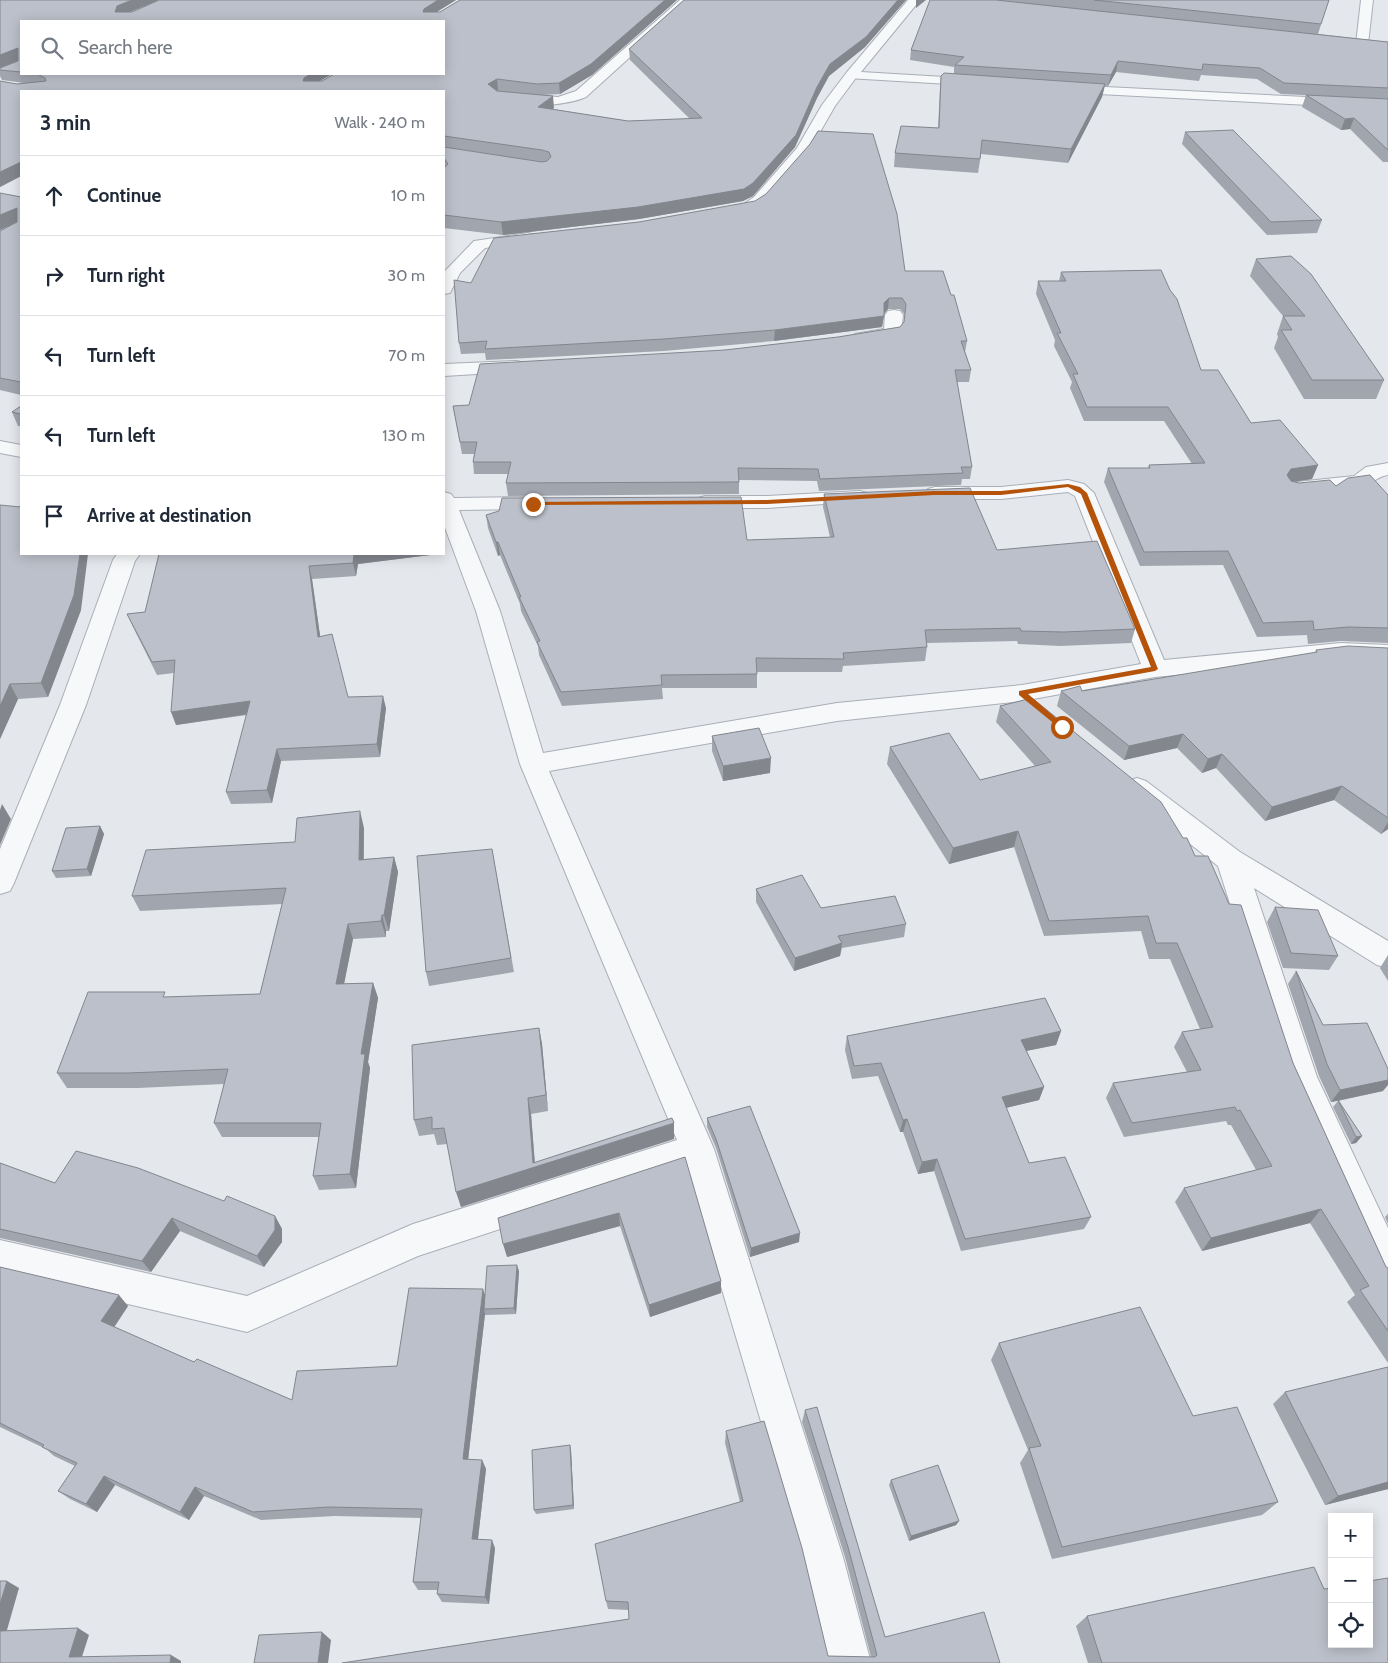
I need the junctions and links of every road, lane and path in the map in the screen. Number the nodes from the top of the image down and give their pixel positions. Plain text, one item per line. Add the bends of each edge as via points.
1 (687, 0) edge
2 (914, 0) edge
3 (1367, 0) edge
4 (1362, 44) edge
5 (863, 62) junction
6 (852, 75) junction
7 (1052, 86) edge
8 (508, 97) edge
9 (1388, 103) edge
10 (714, 214) edge
11 (545, 236) edge
12 (445, 287) edge
13 (894, 315) edge
14 (846, 340) edge
15 (538, 366) edge
16 (445, 370) edge
17 (0, 447) edge
18 (20, 451) edge
19 (1388, 469) edge
20 (1293, 489) edge
21 (914, 494) edge
22 (875, 496) edge
23 (445, 502) edge
24 (689, 502) edge
25 (552, 503) edge
26 (445, 504) edge
27 (128, 555) edge
28 (1388, 653) edge
29 (1155, 669) junction
30 (1022, 693) junction
31 (1048, 716) edge
32 (533, 764) junction
33 (1118, 773) edge
34 (1230, 860) junction
35 (0, 883) edge
36 (1388, 956) edge
37 (697, 1149) junction
38 (0, 1257) edge
39 (1388, 1267) edge
40 (848, 1663) edge

1 - 8 street via 572,100 555,102
2 - 5 street
3 - 4 street
5 - 6 street
5 - 6 street via 991,82
6 - 10 street via 829,105 803,150 759,200 750,207
7 - 9 street
11 - 12 street via 480,244 453,272
13 - 14 street via 892,333
15 - 16 street
17 - 18 street
19 - 20 street via 1373,471 1360,482
21 - 29 street via 1001,493 1068,486 1084,493
22 - 24 street via 767,502
23 - 25 street
26 - 32 street via 488,612
27 - 35 street via 73,705
28 - 29 street via 1341,651
29 - 30 street
30 - 31 street
30 - 32 street via 838,712
32 - 37 street
33 - 34 street
34 - 36 street
34 - 39 street via 1301,1077
37 - 38 street via 413,1241 247,1314
37 - 40 street via 822,1557

